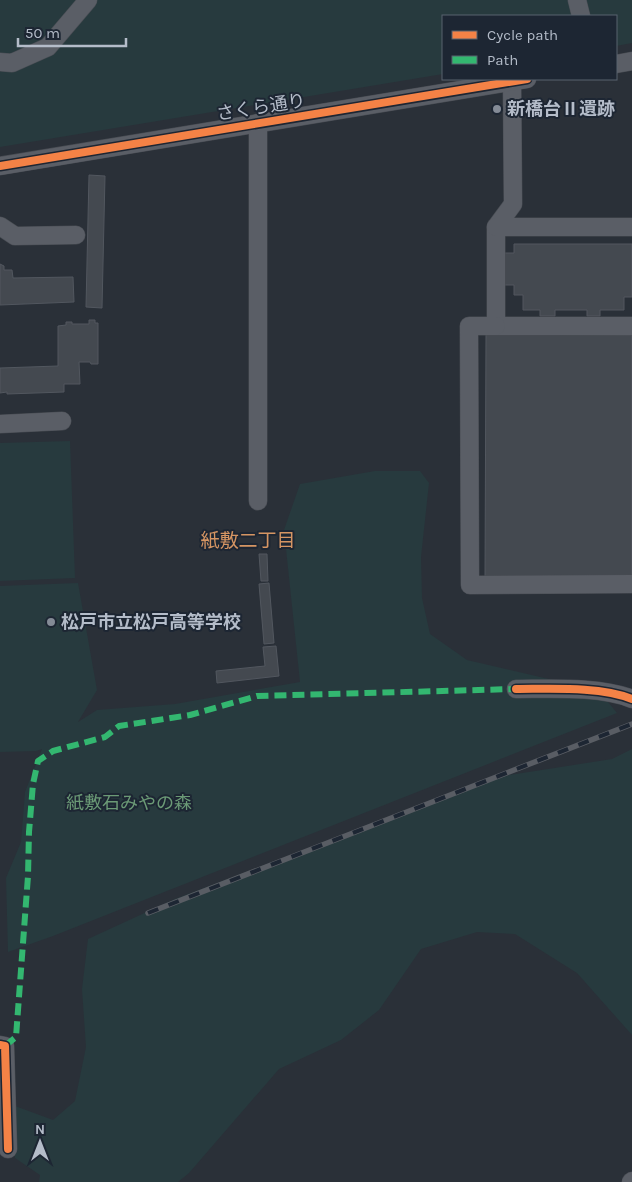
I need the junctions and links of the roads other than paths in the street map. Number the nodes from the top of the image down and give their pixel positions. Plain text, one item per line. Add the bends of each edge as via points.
1 (88, 0) edge
2 (577, 0) edge
3 (581, 15) edge
4 (632, 61) edge
5 (0, 62) edge
6 (617, 64) edge
7 (520, 80) edge
8 (258, 123) junction
9 (0, 166) edge
10 (0, 226) edge
11 (496, 227) junction
12 (632, 227) edge
13 (76, 235) dead end
14 (496, 326) junction
15 (632, 326) edge
16 (62, 421) dead end
17 (0, 424) edge
18 (258, 501) dead end
19 (632, 584) edge
20 (516, 689) dead end
21 (632, 698) edge
22 (0, 1045) edge
23 (8, 1149) dead end

1 - 5 street via 48,47 12,63
2 - 3 street
4 - 6 street
7 - 8 street, さくら通り
7 - 11 street via 513,204
8 - 9 street, さくら通り
8 - 18 street
10 - 13 street via 15,236
11 - 12 street
11 - 14 street
14 - 15 street
14 - 19 street via 469,326 470,585
16 - 17 street
20 - 21 street via 585,690
22 - 23 street via 5,1046

